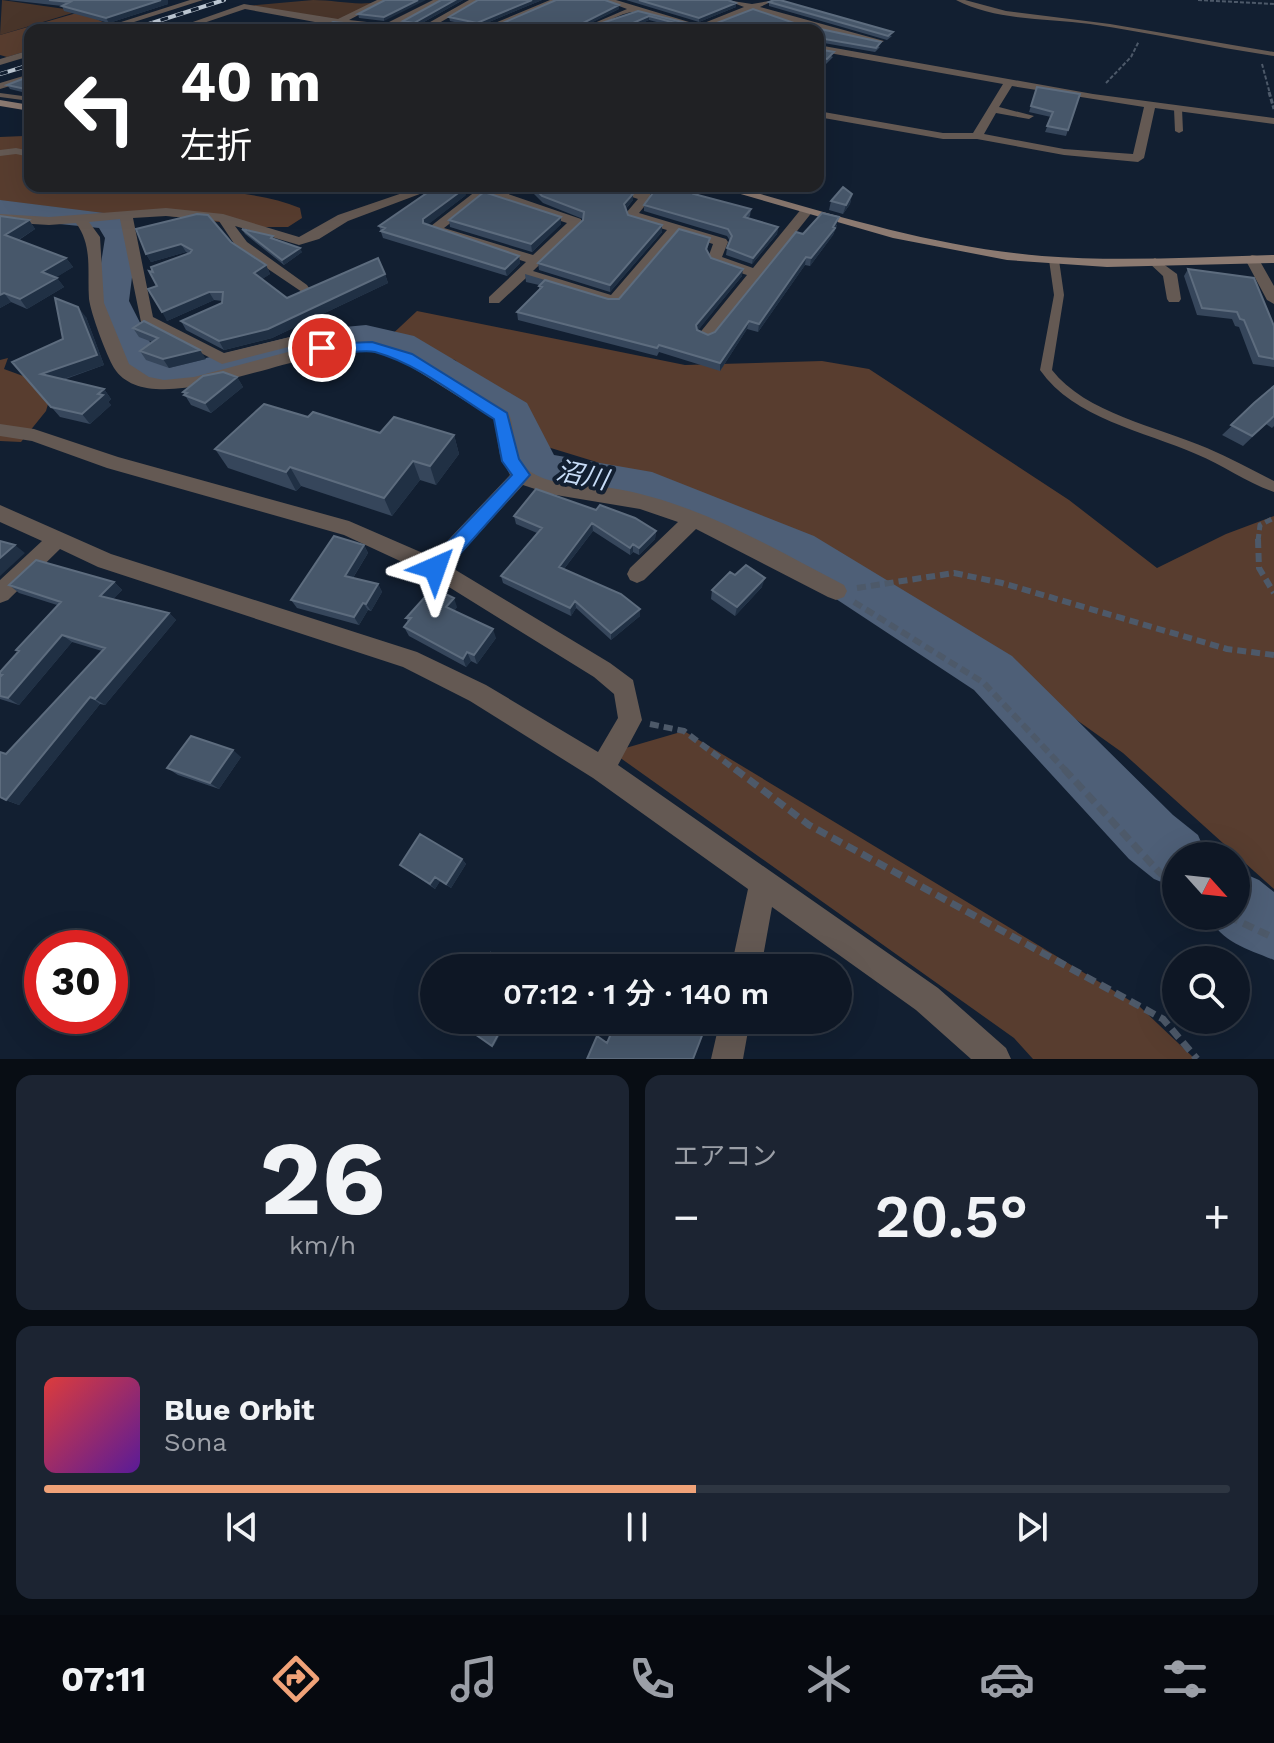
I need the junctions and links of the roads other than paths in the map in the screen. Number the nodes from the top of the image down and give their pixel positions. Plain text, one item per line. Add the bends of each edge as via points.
1 (199, 0) edge
2 (262, 0) edge
3 (383, 0) edge
4 (439, 0) edge
5 (475, 0) edge
6 (557, 0) edge
7 (607, 0) edge
8 (730, 0) edge
9 (771, 0) edge
10 (959, 0) edge
11 (244, 6) junction
12 (977, 7) junction
13 (636, 8) junction
14 (749, 9) junction
15 (969, 15) dead end
16 (146, 17) junction
17 (813, 17) edge
18 (160, 21) dead end
19 (341, 21) junction
20 (436, 23) joint
21 (800, 23) junction
22 (121, 24) edge
23 (192, 24) edge
24 (364, 24) edge
25 (393, 24) edge
26 (442, 24) edge
27 (497, 24) edge
28 (597, 24) edge
29 (684, 24) edge
30 (712, 24) edge
31 (804, 24) edge
32 (824, 29) edge
33 (853, 37) junction
34 (879, 41) edge
35 (824, 49) edge
36 (834, 51) junction
37 (1274, 54) edge
38 (24, 55) edge
39 (0, 62) edge
40 (24, 79) edge
41 (1009, 82) junction
42 (0, 86) edge
43 (0, 95) edge
44 (24, 98) edge
45 (0, 103) edge
46 (1150, 106) junction
47 (24, 107) edge
48 (993, 109) junction
49 (1178, 109) junction
50 (824, 115) edge
51 (1029, 116) edge
52 (1274, 121) edge
53 (1179, 131) dead end
54 (977, 136) junction
55 (0, 153) edge
56 (24, 153) edge
57 (418, 192) edge
58 (476, 192) edge
59 (492, 192) edge
60 (628, 192) edge
61 (740, 192) edge
62 (807, 211) junction
63 (125, 213) junction
64 (0, 218) edge
65 (223, 218) junction
66 (80, 219) junction
67 (675, 229) junction
68 (1252, 259) junction
69 (1274, 259) edge
70 (535, 260) junction
71 (1054, 260) junction
72 (1155, 262) junction
73 (523, 272) junction
74 (756, 273) junction
75 (302, 288) edge
76 (1174, 299) dead end
77 (494, 300) dead end
78 (1274, 300) edge
79 (706, 335) edge
80 (302, 339) dead end
81 (0, 430) edge
82 (521, 475) junction
83 (1274, 487) edge
84 (0, 513) edge
85 (691, 521) junction
86 (58, 538) junction
87 (435, 568) junction
88 (637, 574) dead end
89 (836, 591) road end
90 (0, 594) edge
91 (602, 769) junction
92 (763, 883) junction
93 (749, 954) edge
94 (732, 1034) edge
95 (727, 1059) edge
96 (995, 1059) edge

1 - 16 street
2 - 11 street
3 - 19 street
4 - 25 street
5 - 20 street
6 - 27 street
7 - 13 street
8 - 14 street
9 - 14 street
10 - 12 lane
11 - 19 street
11 - 23 street
12 - 15 lane
12 - 37 lane
13 - 28 street
13 - 29 street
14 - 21 street
14 - 30 street
16 - 18 street
16 - 22 street
17 - 21 street
19 - 24 street
20 - 26 street
21 - 31 street
32 - 33 street
33 - 34 street
33 - 36 street
35 - 36 street
36 - 41 street
38 - 39 street
40 - 42 street
41 - 46 street via 1073,97
41 - 48 street
43 - 44 lane
45 - 47 street
46 - 49 street
46 - 54 street via 1138,158 1064,152
48 - 51 street
48 - 54 street
49 - 52 street
49 - 53 lane
50 - 54 street via 943,136
55 - 56 street
57 - 65 street via 343,218 299,241
58 - 70 street via 434,229
59 - 70 street via 576,222
60 - 67 street via 646,197 634,216
61 - 62 street
62 - 71 street via 937,245
62 - 74 street
63 - 65 street
63 - 66 street
63 - 80 street via 144,273 146,319 173,327 222,359
64 - 66 street
65 - 75 street via 242,245
66 - 82 street via 93,237 97,303 122,367 144,381 164,386 194,382 322,348 372,346 406,358 502,416 511,461
67 - 73 street via 614,301
67 - 74 street via 721,242 718,261
68 - 69 street
68 - 72 street
68 - 78 street
70 - 73 street
71 - 72 street
71 - 83 lane via 1059,295 1046,370 1051,381 1093,408
72 - 76 street via 1170,274
73 - 77 street
74 - 79 street
81 - 87 street via 34,435 349,529
82 - 85 street via 547,485 625,498
82 - 87 street
84 - 86 street
85 - 88 street
85 - 89 street
86 - 90 street
86 - 91 street via 105,561 409,659 478,693
87 - 91 street via 625,688 630,720
91 - 92 street
92 - 93 street
92 - 96 street via 927,999
94 - 95 street

